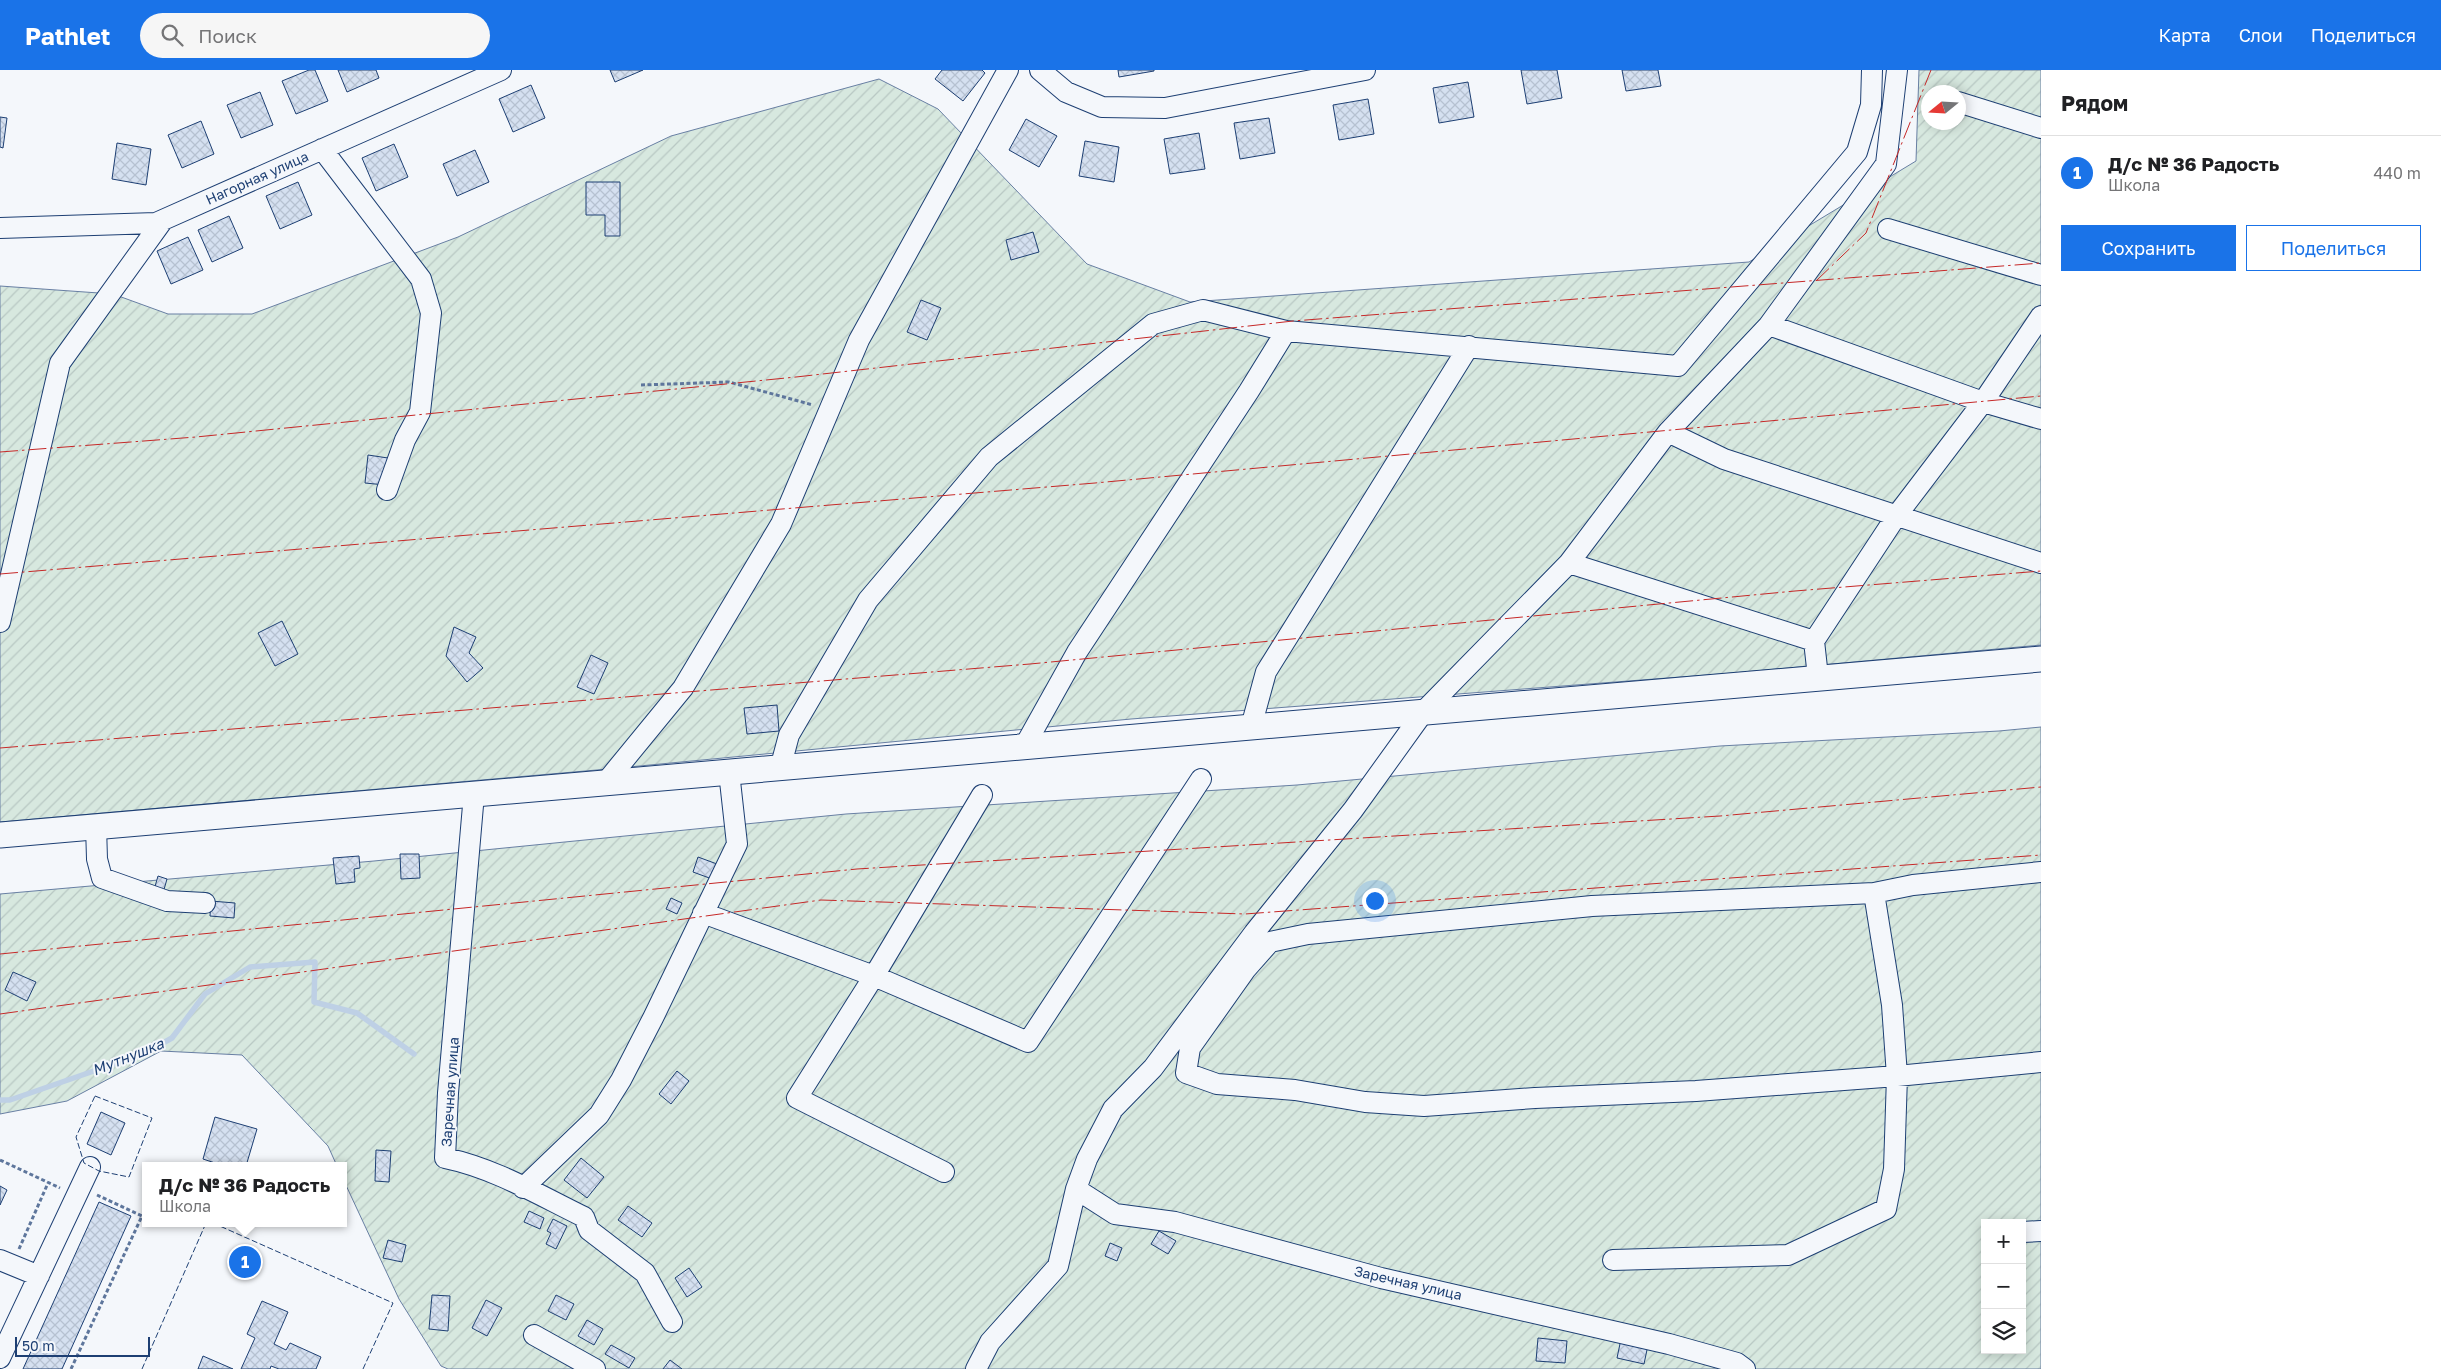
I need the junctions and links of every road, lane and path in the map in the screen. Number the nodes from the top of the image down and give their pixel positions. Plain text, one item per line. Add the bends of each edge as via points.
1 (501, 70) edge
2 (1008, 70) edge
3 (1040, 70) edge
4 (1365, 70) edge
5 (1872, 70) edge
6 (1896, 70) edge
7 (1966, 105) edge
8 (2041, 128) edge
9 (322, 149) junction
10 (163, 220) junction
11 (0, 228) edge
12 (1888, 229) dead end
13 (2041, 275) edge
14 (2041, 316) edge
15 (1769, 325) junction
16 (1286, 331) junction
17 (1469, 346) junction
18 (641, 385) dead end
19 (1983, 402) junction
20 (829, 409) junction
21 (2041, 418) edge
22 (1668, 432) junction
23 (387, 490) dead end
24 (1897, 515) junction
25 (1569, 563) junction
26 (2041, 563) edge
27 (0, 622) edge
28 (1814, 641) junction
29 (2041, 659) edge
30 (1818, 678) junction
31 (1425, 710) junction
32 (1251, 727) junction
33 (1024, 747) junction
34 (781, 765) junction
35 (729, 772) junction
36 (1201, 779) dead end
37 (606, 782) junction
38 (474, 794) junction
39 (982, 795) dead end
40 (96, 826) junction
41 (0, 834) edge
42 (2041, 872) edge
43 (1874, 893) junction
44 (205, 903) dead end
45 (703, 913) junction
46 (874, 976) junction
47 (2041, 1062) edge
48 (1897, 1076) junction
49 (0, 1160) edge
50 (90, 1167) dead end
51 (944, 1172) dead end
52 (48, 1183) junction
53 (523, 1188) junction
54 (1076, 1189) junction
55 (79, 1191) junction
56 (2041, 1231) edge
57 (2026, 1232) edge
58 (1613, 1260) dead end
59 (6, 1263) edge
60 (40, 1276) junction
61 (672, 1322) dead end
62 (534, 1336) dead end
63 (0, 1358) edge
64 (71, 1369) edge
65 (595, 1369) edge
66 (976, 1369) edge
67 (1745, 1369) edge

1 - 9 street, Нагорная улица
2 - 20 street via 859,340
3 - 4 street via 1066,92 1102,107 1165,108
5 - 17 street via 1871,105 1857,152 1678,366
6 - 15 street via 1886,164
7 - 8 street
9 - 10 street, Нагорная улица
9 - 23 street via 421,280 431,313 420,412 405,440
10 - 11 street, Нагорная улица via 156,224
10 - 27 street via 60,362
12 - 13 street
14 - 19 street
15 - 19 street
15 - 22 street
16 - 17 street
16 - 33 street via 1077,652
16 - 34 street via 1203,310 1153,324 989,457 868,600 789,735
17 - 32 street via 1266,672
18 - 20 path via 729,382
19 - 21 street
19 - 24 street
20 - 37 street via 781,524 683,688
22 - 24 street via 1724,459
22 - 25 street
24 - 26 street
24 - 28 street
25 - 28 street
25 - 31 street
28 - 30 street
29 - 30 main road
30 - 31 main road
31 - 32 main road
31 - 54 street via 1353,810 1254,933 1154,1068 1113,1109 1087,1159
32 - 33 main road
33 - 34 main road
34 - 35 main road
35 - 37 main road
35 - 45 street via 737,844
36 - 46 street via 1028,1042
37 - 38 main road
38 - 40 main road
38 - 53 street, Заречная улица via 445,1158 470,1164
39 - 46 street
40 - 41 main road
40 - 44 street via 97,859 102,878 167,901
42 - 43 street
43 - 48 street via 1892,1005
43 - 48 street via 1592,906 1308,934 1270,942 1246,969 1190,1048 1186,1073 1218,1084 1424,1106
45 - 46 street
45 - 53 street via 653,1018 599,1115
46 - 51 street via 797,1098
47 - 48 street
48 - 58 street via 1894,1169 1886,1209 1788,1255
49 - 52 path
50 - 55 street
52 - 55 path
52 - 59 path
53 - 61 street, Заречная улица via 584,1217 589,1230 645,1273
54 - 66 street via 1058,1266 990,1342
54 - 67 street, Заречная улица via 1116,1214 1175,1222 1381,1278 1669,1344 1737,1363
55 - 60 street
55 - 64 path via 142,1216
56 - 57 street
59 - 60 street
60 - 63 street
62 - 65 street

